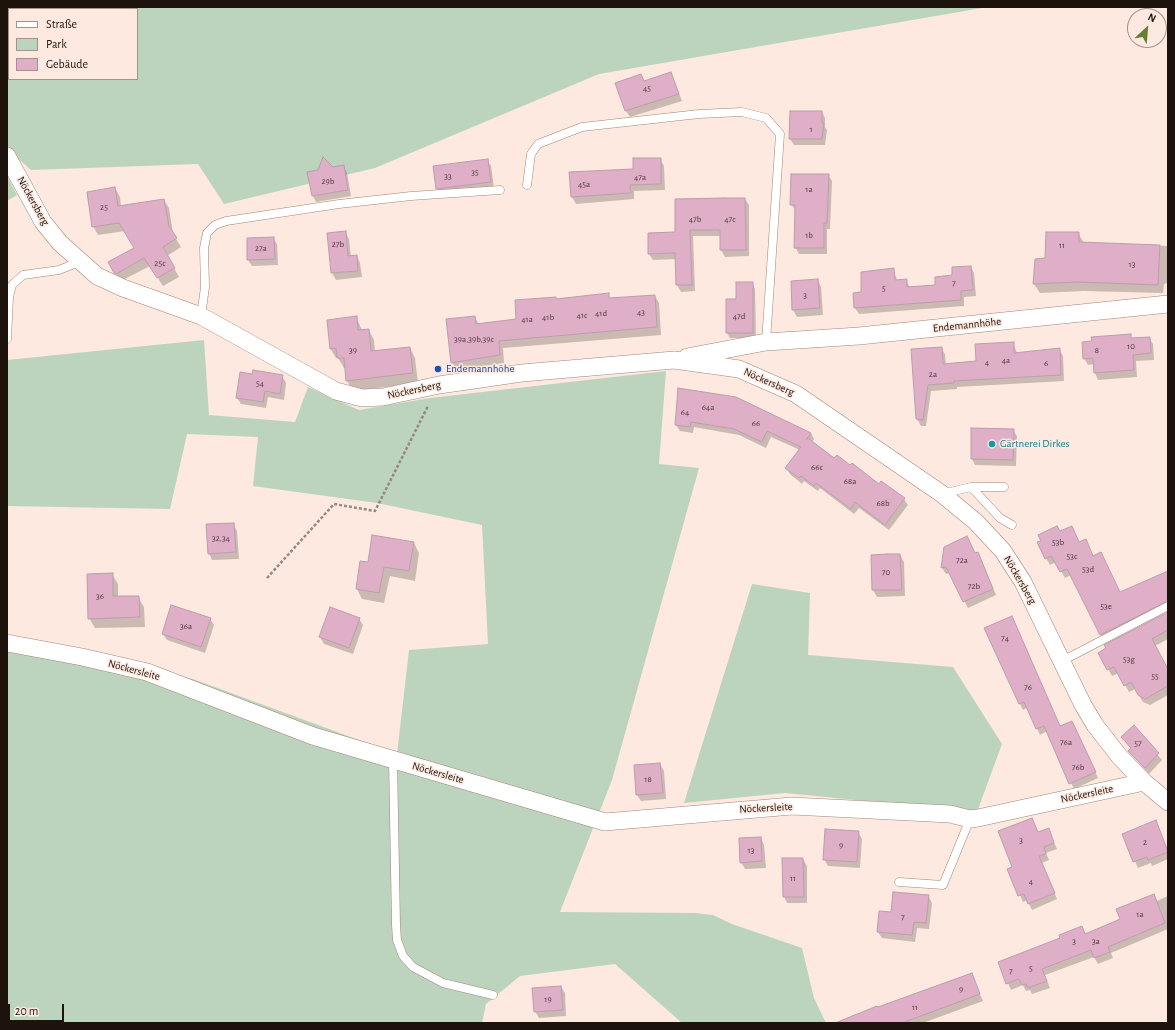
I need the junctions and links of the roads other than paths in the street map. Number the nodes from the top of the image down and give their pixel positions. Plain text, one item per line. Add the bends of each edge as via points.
1 (7, 156) edge
2 (527, 185) dead end
3 (500, 190) dead end
4 (79, 262) junction
5 (1168, 304) edge
6 (201, 316) junction
7 (7, 339) edge
8 (766, 342) junction
9 (674, 360) junction
10 (971, 487) junction
11 (1004, 487) dead end
12 (942, 494) junction
13 (1012, 524) dead end
14 (1168, 606) edge
15 (7, 643) edge
16 (1062, 661) junction
17 (393, 760) junction
18 (1144, 782) junction
19 (1168, 802) edge
20 (970, 819) junction
21 (899, 882) dead end
22 (492, 995) dead end

1 - 4 street, Nöckersberg via 43,222
2 - 8 lane via 531,154 538,144 582,127 699,114 742,112 766,118 780,134
3 - 6 lane via 339,204 226,221 215,225 207,233 204,248 205,287
4 - 6 street, Nöckersberg via 97,276 123,288
4 - 7 lane via 59,270 23,275 12,285
5 - 8 street, Endemannhöhe via 859,336
6 - 9 street, Nöckersberg via 336,391 362,398 383,397 439,385 522,373
8 - 9 street, Endemannhöhe
9 - 12 street, Nöckersberg via 739,369 796,394
10 - 11 lane
10 - 12 lane
10 - 13 lane via 1000,518
12 - 16 street, Nöckersberg via 976,522 1003,551 1023,582
14 - 16 lane
15 - 17 street, Nöckersleite via 147,672 313,736
16 - 18 street, Nöckersberg via 1083,706 1120,756
17 - 20 street, Nöckersleite via 605,822 792,806 950,814
17 - 22 lane via 396,925 397,940 403,956 413,967 437,980
18 - 19 street, Nöckersberg
18 - 20 street, Nöckersleite
20 - 21 lane via 943,885

